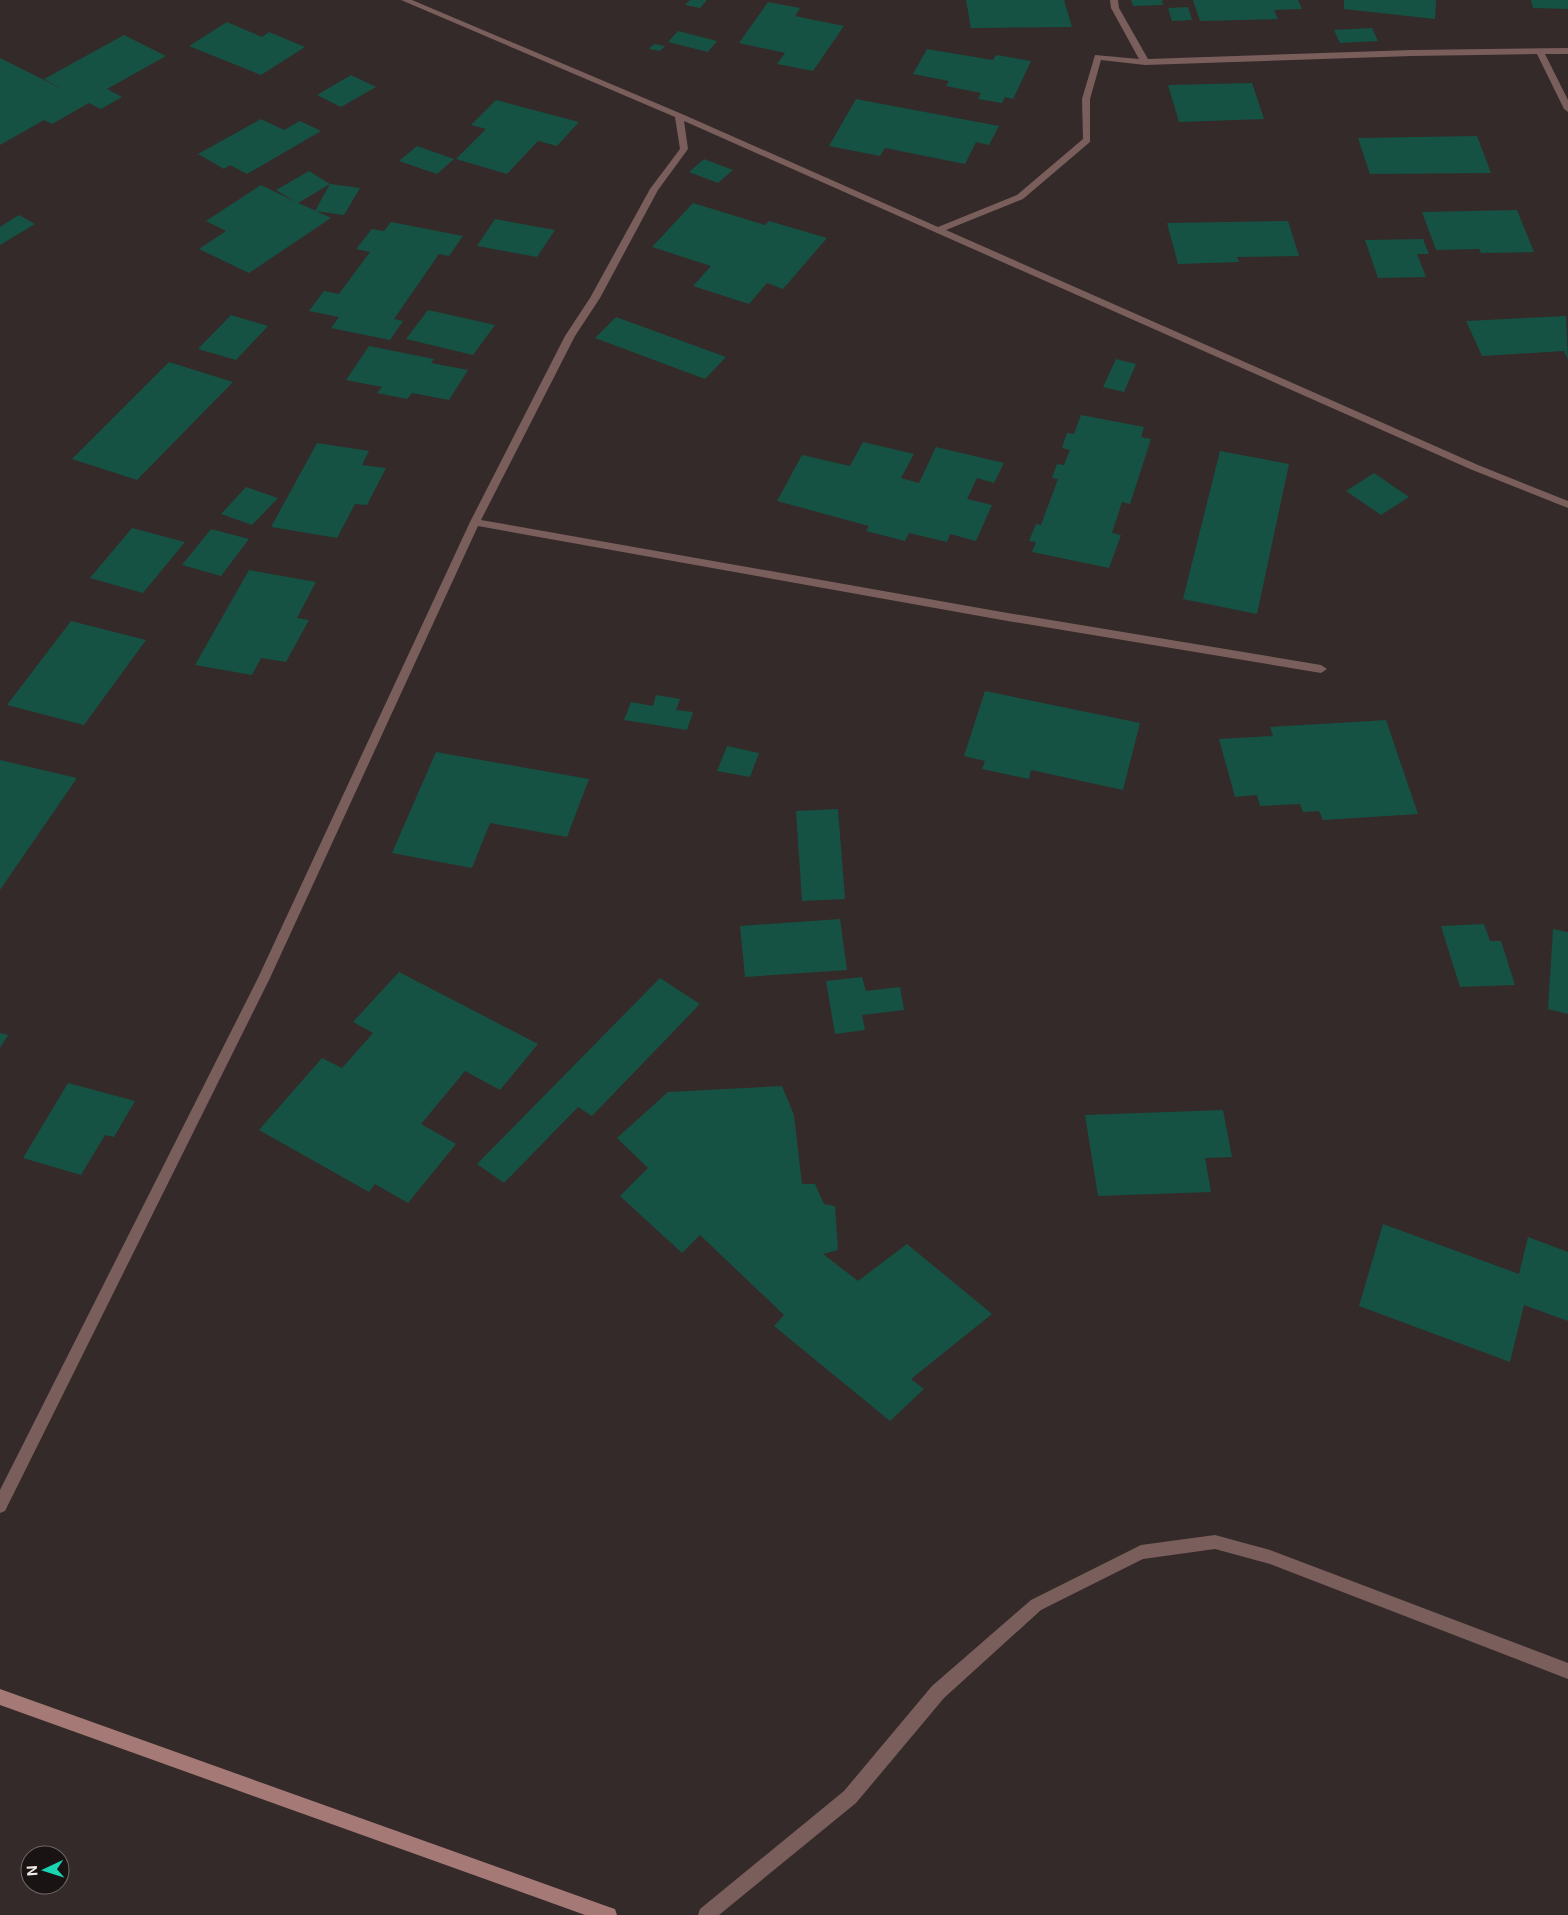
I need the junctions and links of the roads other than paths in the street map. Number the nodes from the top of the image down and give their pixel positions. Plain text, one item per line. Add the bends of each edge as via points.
1 (405, 0) edge
2 (1114, 0) edge
3 (1568, 51) edge
4 (1540, 52) junction
5 (1145, 62) junction
6 (1568, 109) edge
7 (679, 116) junction
8 (939, 230) junction
9 (1568, 505) edge
10 (475, 522) junction
11 (1321, 669) dead end
12 (0, 1506) edge
13 (1568, 1671) edge
14 (0, 1697) edge
15 (609, 1915) edge
16 (706, 1915) edge

1 - 7 street
2 - 5 street via 1115,8
3 - 4 street
4 - 5 street
4 - 6 street
5 - 8 street via 1098,57 1086,99 1087,140 1020,197
7 - 8 street
7 - 10 street via 684,149 654,188 595,298 570,336
8 - 9 street
10 - 11 street via 982,613
10 - 12 street via 264,978
13 - 16 street via 1270,1557 1215,1542 1141,1552 1036,1605 938,1692 850,1797
14 - 15 main road

